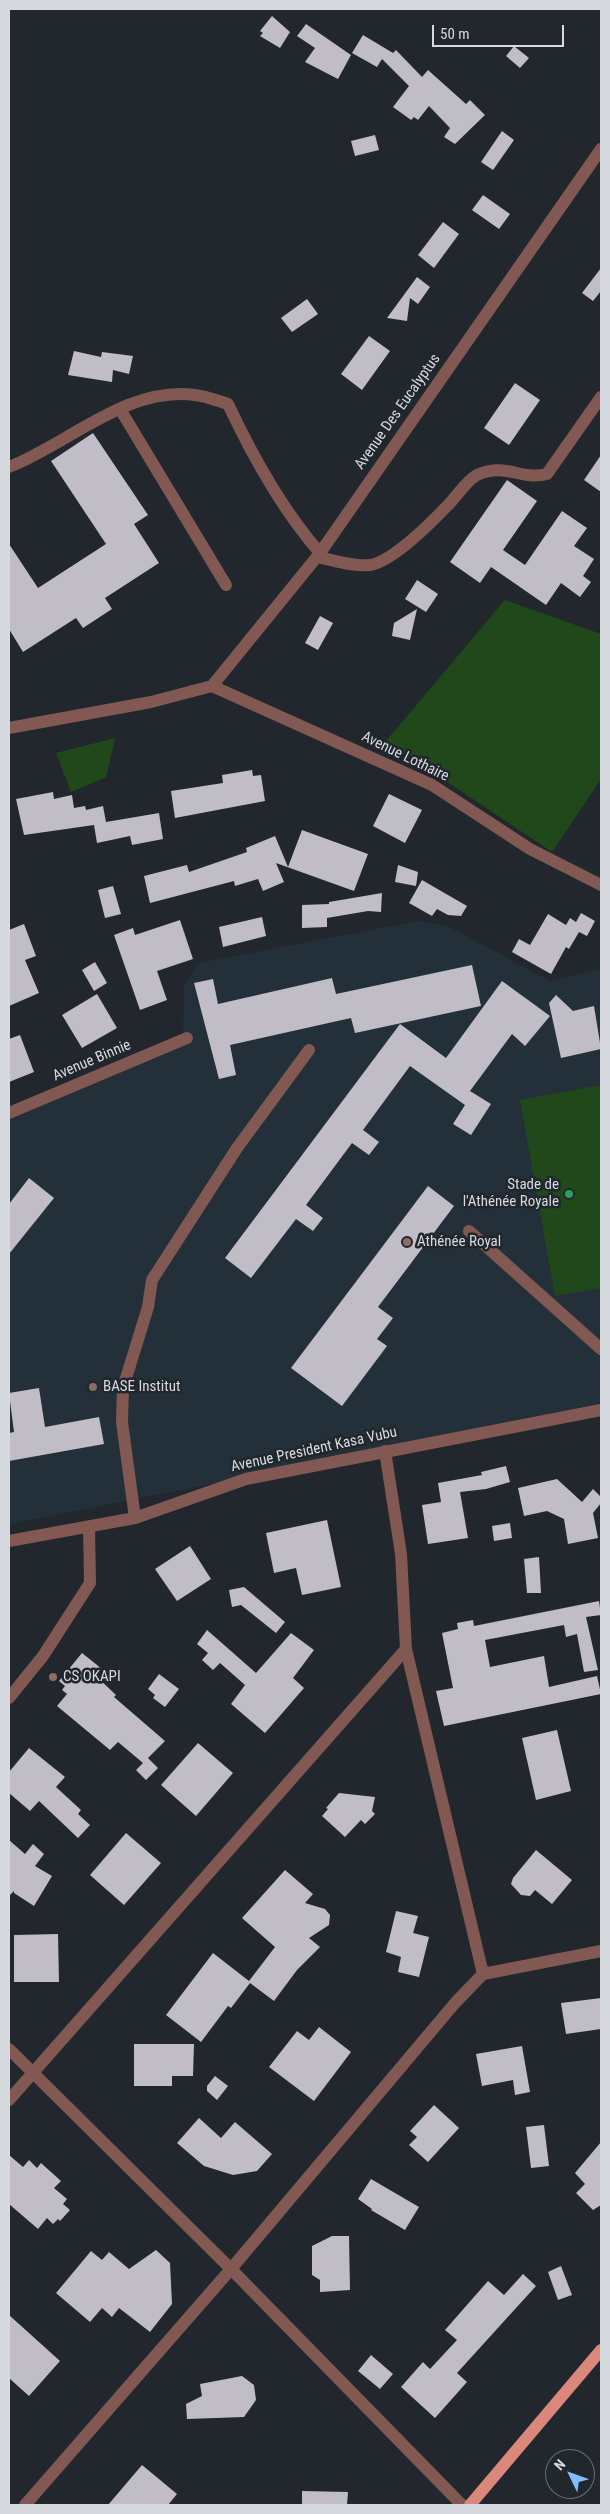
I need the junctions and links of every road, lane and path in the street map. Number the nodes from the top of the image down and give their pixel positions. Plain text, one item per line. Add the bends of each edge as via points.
1 (601, 149) edge
2 (601, 397) edge
3 (120, 409) junction
4 (9, 466) edge
5 (319, 555) junction
6 (226, 585) dead end
7 (212, 686) junction
8 (9, 728) edge
9 (601, 885) edge
10 (187, 1038) dead end
11 (309, 1050) dead end
12 (9, 1113) edge
13 (469, 1232) dead end
14 (601, 1349) edge
15 (601, 1410) edge
16 (385, 1451) junction
17 (135, 1518) junction
18 (89, 1527) junction
19 (9, 1541) edge
20 (406, 1649) junction
21 (9, 1698) edge
22 (601, 1951) edge
23 (483, 1974) junction
24 (9, 2048) edge
25 (33, 2072) junction
26 (9, 2100) edge
27 (231, 2269) junction
28 (601, 2350) edge
29 (25, 2505) edge
30 (462, 2505) edge
31 (470, 2505) edge

1 - 5 street, Avenue Des Eucalyptus
2 - 5 street via 547,474 534,478 514,471 492,470 475,476 392,555 372,565
3 - 4 street
3 - 5 street via 162,395 195,394 228,404 247,444
3 - 6 street
5 - 7 street, Avenue Des Eucalyptus
7 - 8 street via 152,702
7 - 9 street, Avenue Lothaire via 432,785 530,849
10 - 12 street, Avenue Binnie
11 - 17 street via 237,1148 152,1280 148,1307 123,1388 122,1422
13 - 14 street
15 - 16 street, Avenue President Kasa Vubu
16 - 17 street, Avenue President Kasa Vubu via 246,1479
16 - 20 street via 401,1554
17 - 18 street, Avenue President Kasa Vubu
18 - 19 street, Avenue President Kasa Vubu
18 - 21 street via 90,1583 43,1656
20 - 23 street
20 - 25 street
22 - 23 street
23 - 27 street
24 - 25 street
25 - 26 street
25 - 27 street
27 - 29 street
27 - 30 street
28 - 31 main road

